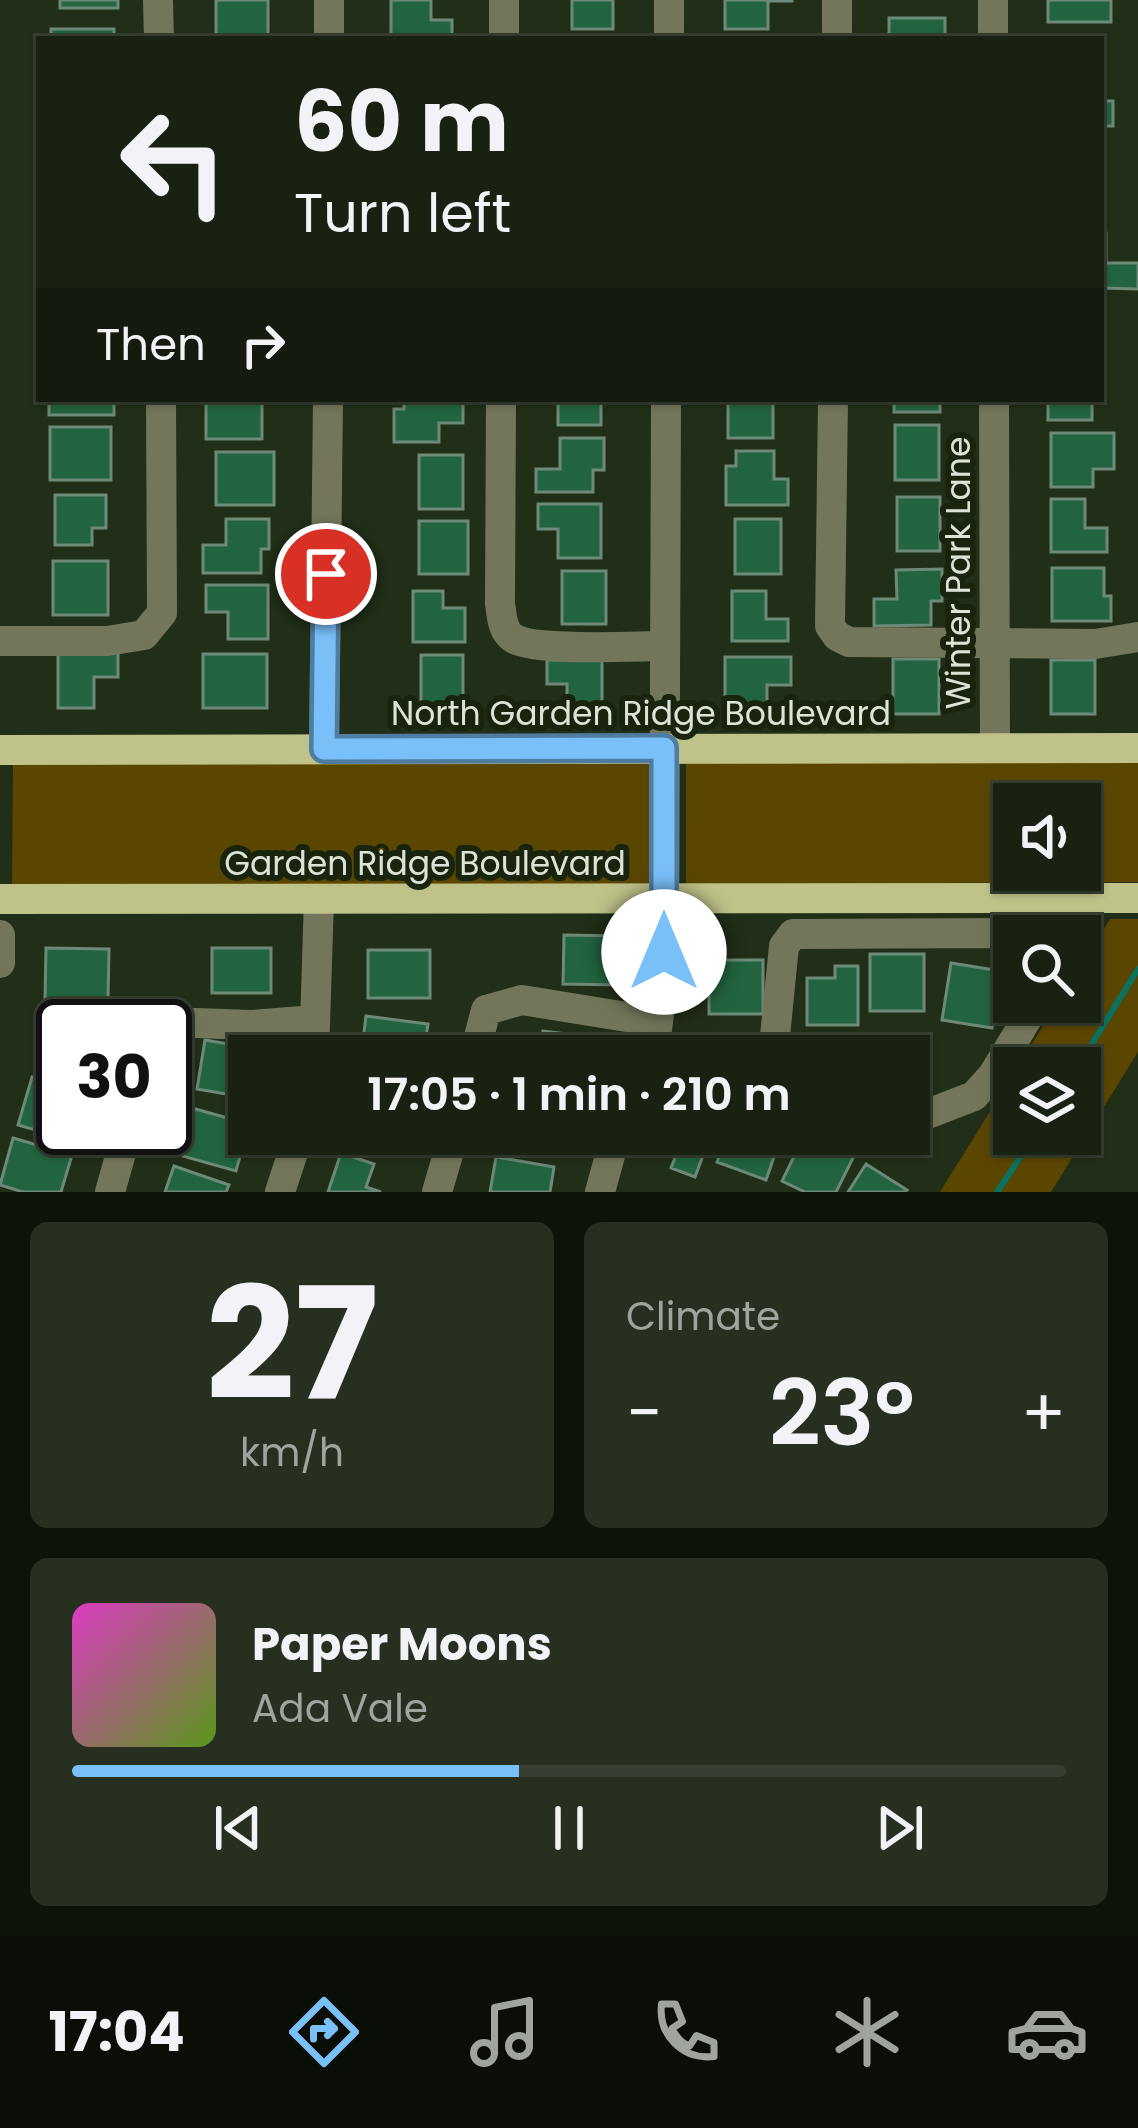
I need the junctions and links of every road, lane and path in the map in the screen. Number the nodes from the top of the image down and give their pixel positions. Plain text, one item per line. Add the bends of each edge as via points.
1 (158, 0) edge
2 (329, 0) edge
3 (504, 0) edge
4 (669, 0) edge
5 (837, 0) edge
6 (993, 0) edge
7 (158, 36) edge
8 (329, 36) edge
9 (504, 36) edge
10 (669, 36) edge
11 (837, 36) edge
12 (993, 36) edge
13 (161, 402) edge
14 (328, 402) edge
15 (501, 402) edge
16 (666, 402) edge
17 (832, 402) edge
18 (994, 402) edge
19 (1138, 637) edge
20 (0, 641) edge
21 (994, 643) junction
22 (664, 646) junction
23 (664, 748) junction
24 (995, 748) junction
25 (1138, 748) edge
26 (324, 749) junction
27 (0, 750) edge
28 (664, 898) junction
29 (1138, 898) edge
30 (0, 899) edge
31 (319, 899) junction
32 (993, 933) edge
33 (0, 934) edge
34 (0, 963) edge
35 (315, 1020) junction
36 (192, 1023) edge
37 (1025, 1023) edge
38 (315, 1035) edge
39 (479, 1035) edge
40 (643, 1035) edge
41 (654, 1035) edge
42 (774, 1035) edge
43 (930, 1109) edge
44 (120, 1155) edge
45 (292, 1155) edge
46 (448, 1155) edge
47 (610, 1155) edge
48 (110, 1192) edge
49 (280, 1192) edge
50 (437, 1192) edge
51 (600, 1192) edge

1 - 7 street
2 - 8 street
3 - 9 street
4 - 10 street
5 - 11 street
6 - 12 street
13 - 20 street via 162,613 144,635
14 - 26 street
15 - 22 street via 505,631 538,645
16 - 22 street
17 - 21 street via 830,626 850,642
18 - 21 street, Winter Park Lane
19 - 21 street
21 - 24 street, Winter Park Lane
22 - 23 street
23 - 24 main road, North Garden Ridge Boulevard
23 - 26 main road, North Garden Ridge Boulevard
23 - 28 street
24 - 25 main road, North Garden Ridge Boulevard
26 - 27 main road, North Garden Ridge Boulevard
28 - 29 main road, Garden Ridge Boulevard
28 - 31 main road, Garden Ridge Boulevard
28 - 41 street via 664,978
30 - 31 main road, Garden Ridge Boulevard
31 - 35 street
32 - 42 street via 793,934 784,946
33 - 34 street
35 - 36 street
35 - 38 street
37 - 43 street via 974,1096
39 - 40 street via 486,1010 522,1000 633,1018
44 - 48 street
45 - 49 street
46 - 50 street
47 - 51 street

